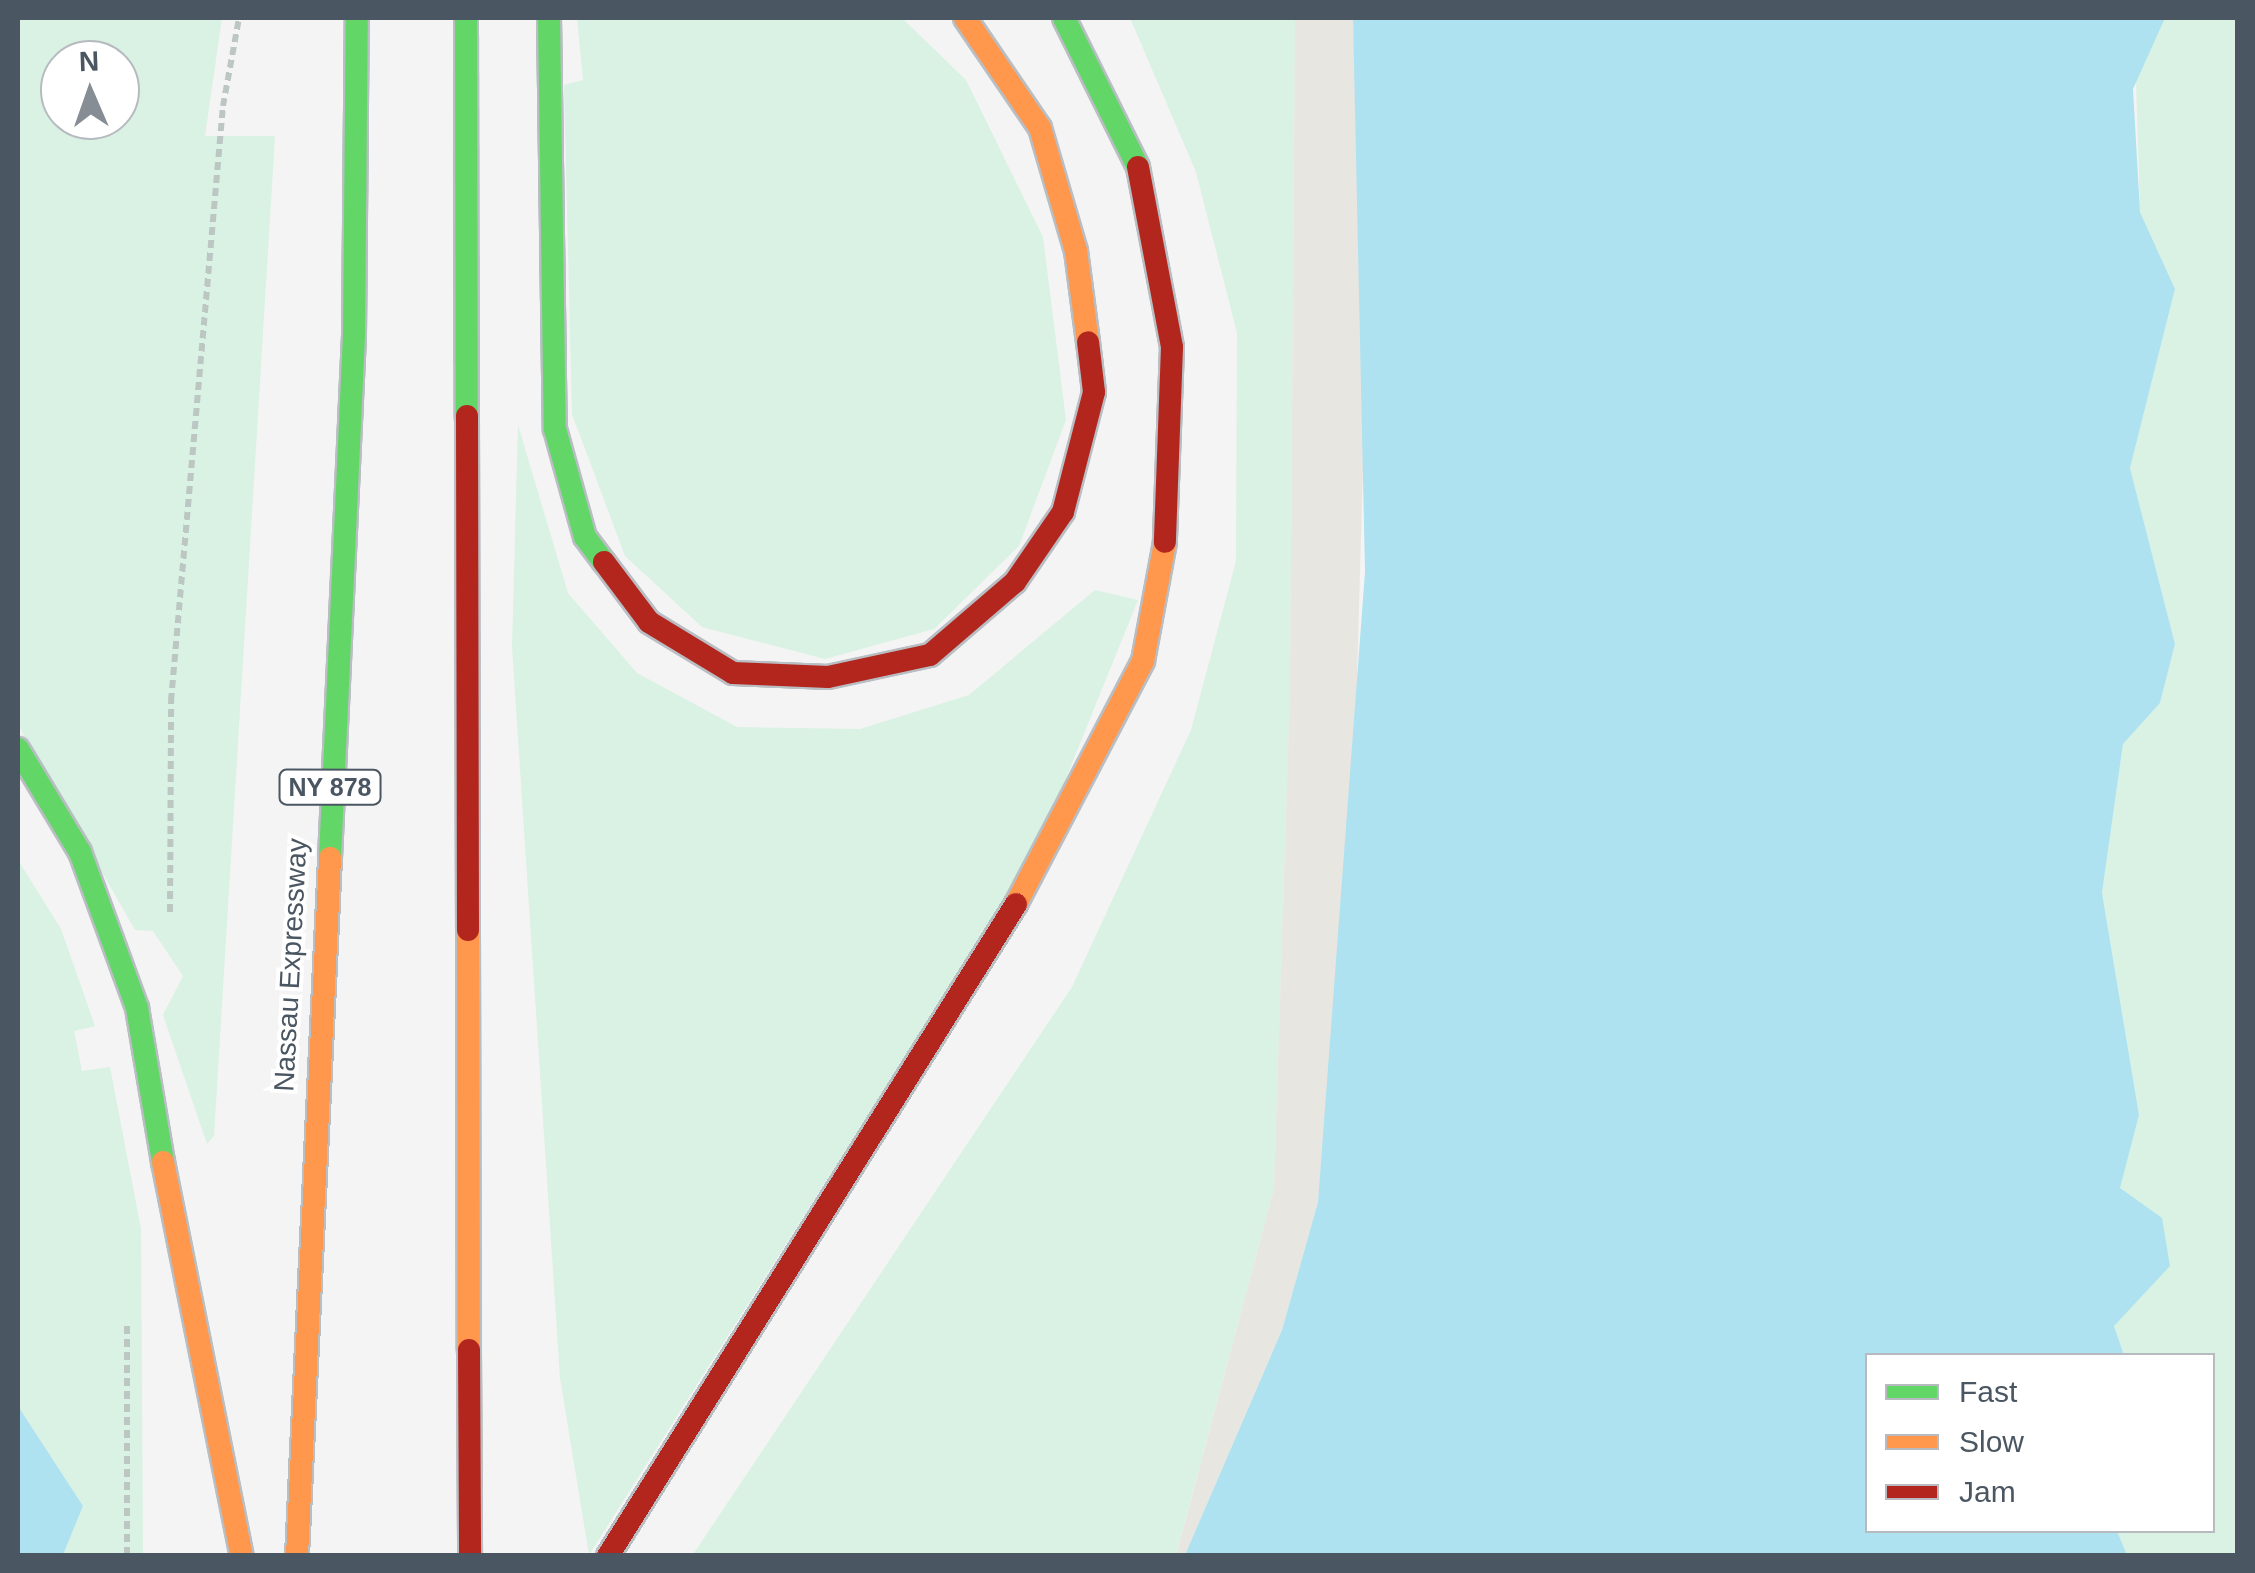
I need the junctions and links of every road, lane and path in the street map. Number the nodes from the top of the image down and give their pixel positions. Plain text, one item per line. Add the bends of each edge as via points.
1 (239, 18) edge
2 (357, 18) edge
3 (466, 18) edge
4 (549, 18) edge
5 (965, 18) edge
6 (1064, 18) edge
7 (18, 749) edge
8 (169, 935) dead end
9 (127, 1315) dead end
10 (127, 1556) edge
11 (242, 1556) edge
12 (297, 1556) edge
13 (470, 1556) edge
14 (608, 1556) edge

1 - 8 path via 223,106 171,701
2 - 12 highway, Nassau Expressway / NY 878 via 354,335
3 - 13 highway
4 - 5 highway via 555,429 586,537 650,622 733,673 828,677 930,655 1015,582 1063,512 1094,392 1076,250 1040,128
6 - 14 highway via 1142,174 1172,347 1172,509 1142,661 1047,854
7 - 11 highway via 80,852 137,1008 200,1376
9 - 10 path

